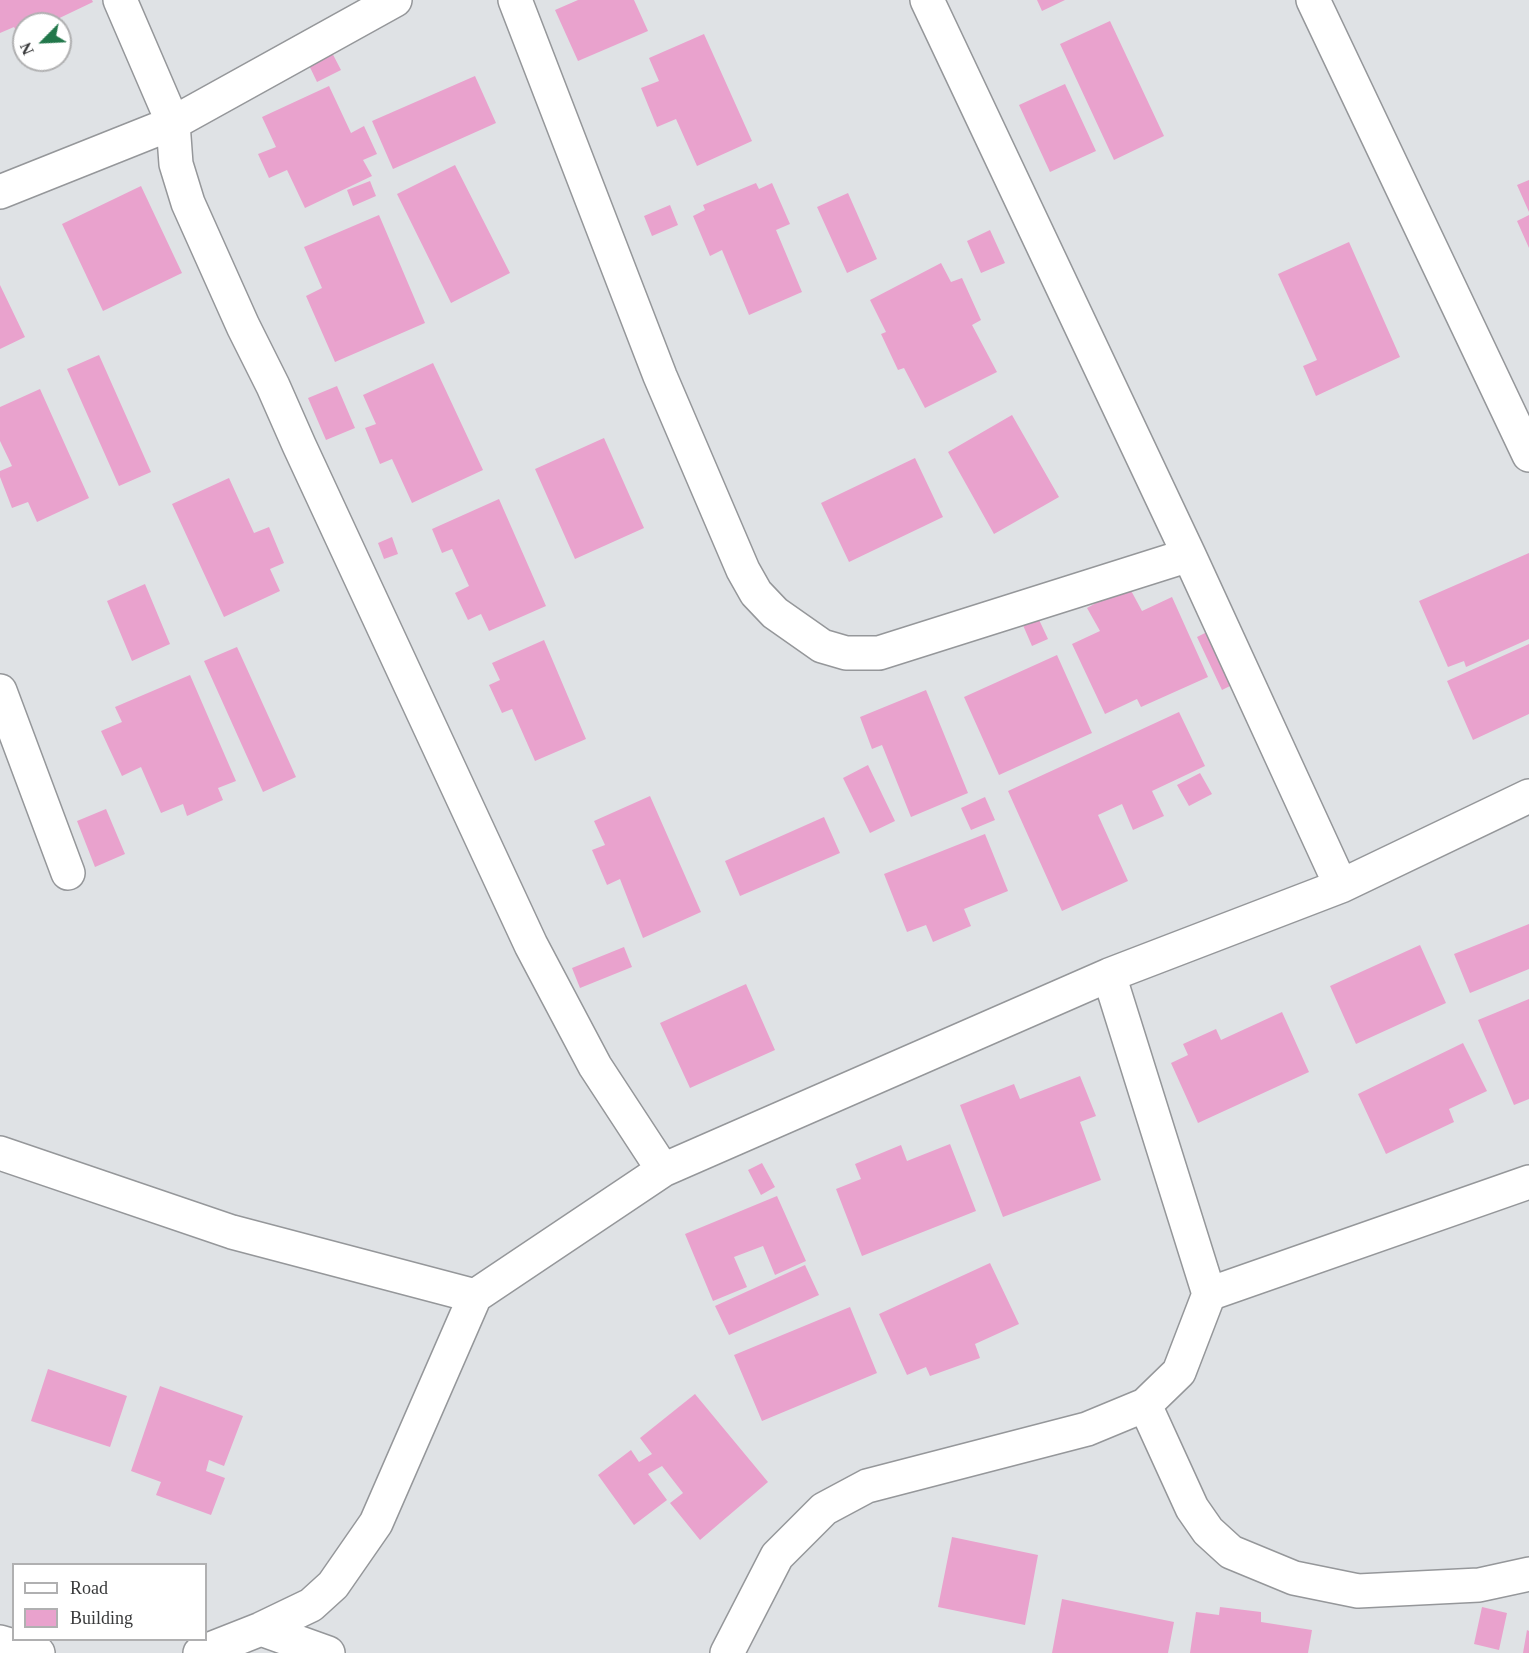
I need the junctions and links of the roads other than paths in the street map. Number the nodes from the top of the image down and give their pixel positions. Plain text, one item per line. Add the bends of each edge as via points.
1 (120, 0) edge
2 (395, 0) edge
3 (515, 0) edge
4 (927, 0) edge
5 (1313, 0) edge
6 (173, 123) junction
7 (0, 192) edge
8 (1529, 455) edge
9 (1189, 555) junction
10 (0, 691) edge
11 (1529, 796) edge
12 (68, 873) dead end
13 (1341, 886) junction
14 (1109, 975) junction
15 (0, 1152) edge
16 (663, 1170) junction
17 (1529, 1182) edge
18 (1209, 1294) junction
19 (476, 1296) junction
20 (1144, 1405) junction
21 (1529, 1574) edge
22 (261, 1629) junction
23 (0, 1642) edge
24 (38, 1653) edge
25 (200, 1653) edge
26 (328, 1653) edge
27 (727, 1653) edge

1 - 6 street
2 - 6 street
3 - 9 street via 660,376 743,570 756,593 775,613 822,646 846,653 879,653
4 - 9 street
5 - 8 street
6 - 7 street
6 - 16 street via 176,164 188,203 521,924 595,1066
9 - 13 street
10 - 12 street
11 - 13 street
13 - 14 street
14 - 16 street
14 - 18 street
15 - 19 street via 232,1232
16 - 19 street
17 - 18 street
18 - 20 street via 1179,1372
19 - 22 street via 376,1523 333,1585 311,1605
20 - 21 street via 1192,1508 1231,1552 1294,1578 1359,1591 1479,1585
20 - 27 street via 1087,1429 867,1486 824,1509 777,1556
22 - 25 street
22 - 26 street
23 - 24 street

